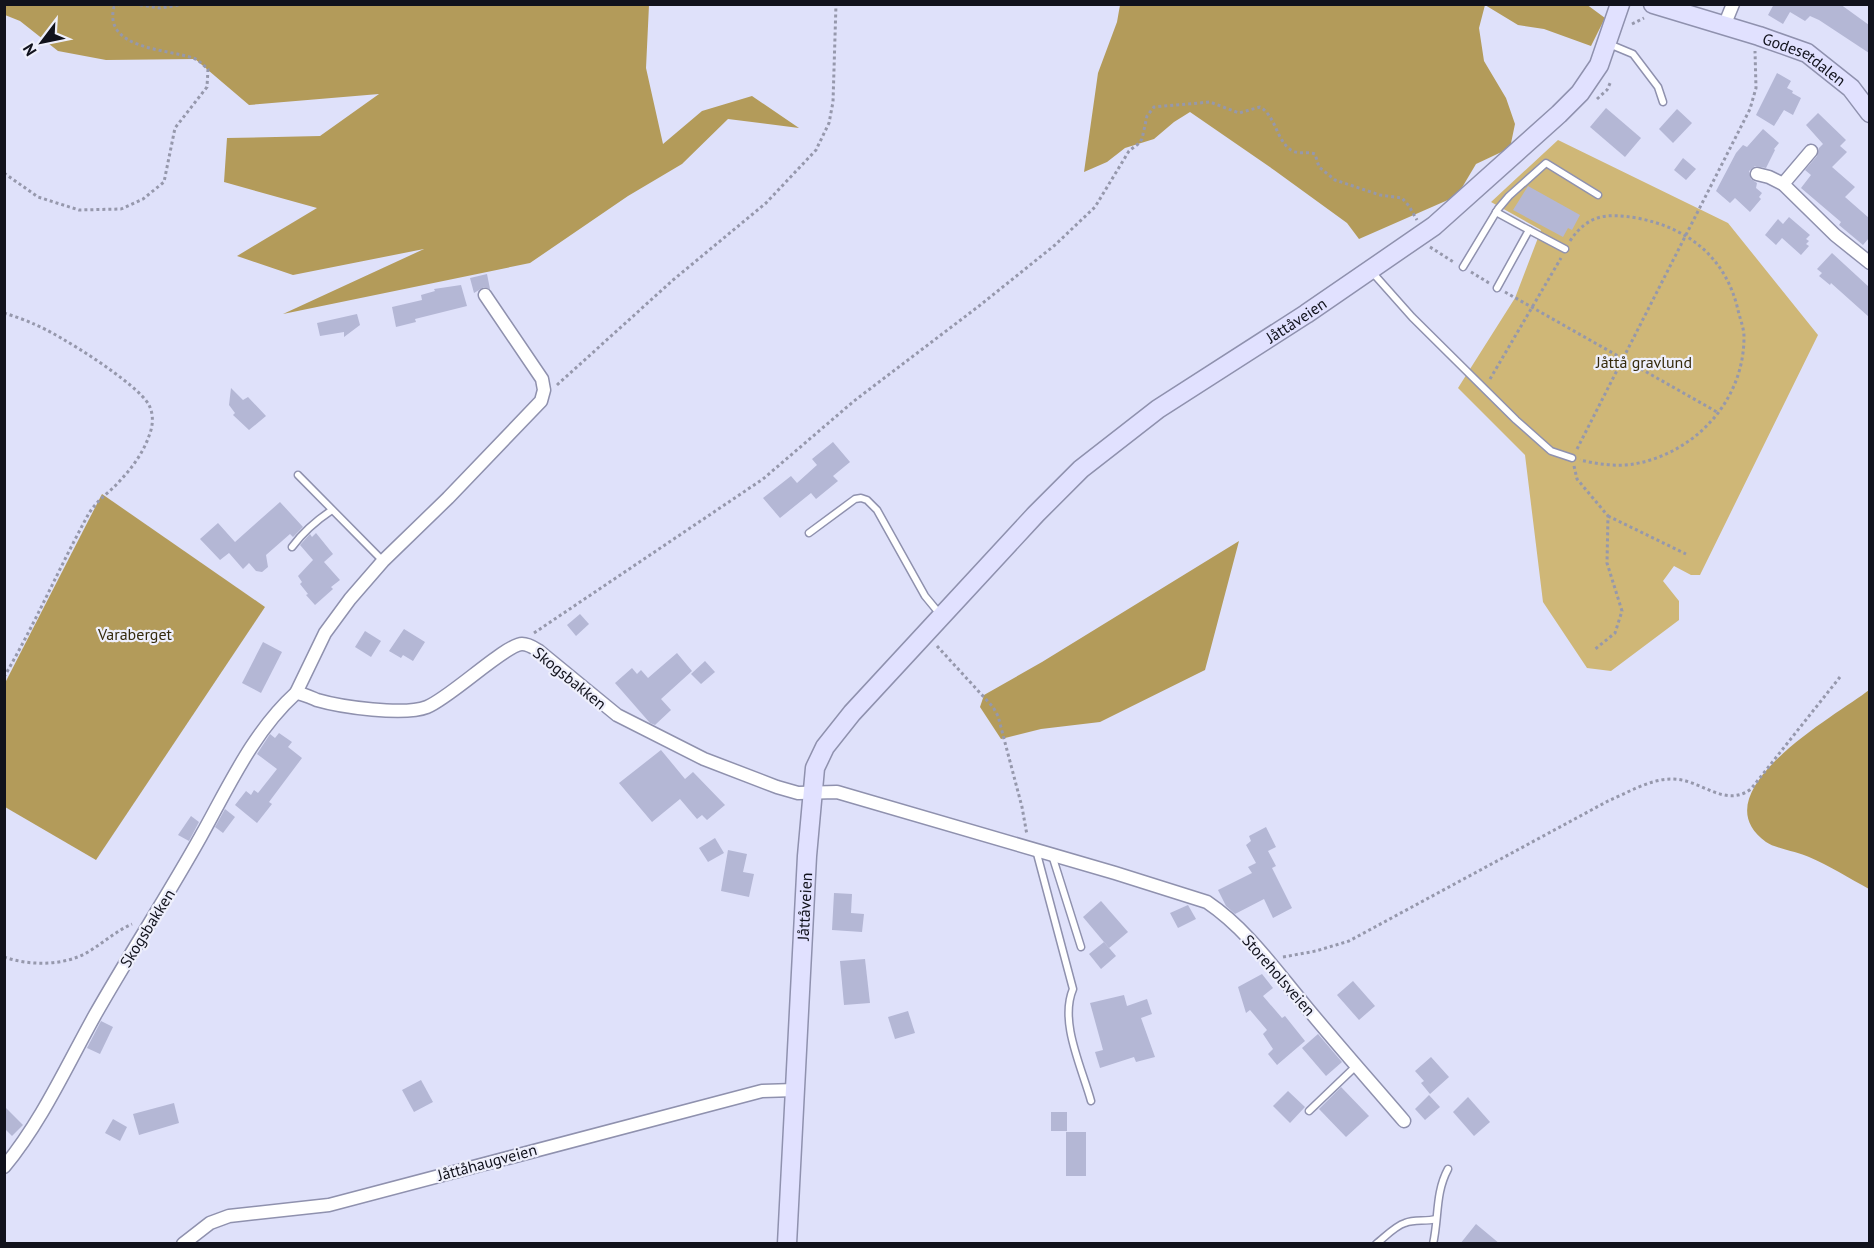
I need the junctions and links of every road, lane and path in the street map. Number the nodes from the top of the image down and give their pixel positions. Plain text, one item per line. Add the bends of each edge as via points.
1 (120, 4) edge
2 (134, 4) edge
3 (185, 4) edge
4 (836, 4) edge
5 (1620, 4) edge
6 (1653, 4) edge
7 (1734, 4) edge
8 (1724, 26) junction
9 (1607, 43) junction
10 (1755, 46) dead end
11 (1663, 102) dead end
12 (1869, 112) edge
13 (1811, 151) dead end
14 (4, 173) edge
15 (1757, 174) dead end
16 (1783, 184) junction
17 (1598, 195) dead end
18 (1496, 212) junction
19 (1529, 230) junction
20 (1686, 235) junction
21 (1427, 240) junction
22 (1566, 249) junction
23 (1869, 263) edge
24 (1463, 267) junction
25 (1370, 270) junction
26 (1497, 288) junction
27 (485, 295) dead end
28 (1533, 306) junction
29 (4, 313) edge
30 (1624, 358) junction
31 (1484, 388) junction
32 (541, 401) junction
33 (1718, 412) junction
34 (1572, 458) junction
35 (298, 475) dead end
36 (332, 510) junction
37 (1608, 516) junction
38 (808, 533) dead end
39 (292, 547) dead end
40 (1686, 554) dead end
41 (383, 561) junction
42 (942, 616) junction
43 (926, 634) junction
44 (522, 644) junction
45 (1594, 650) dead end
46 (4, 677) edge
47 (1840, 677) dead end
48 (296, 693) junction
49 (814, 792) junction
50 (1033, 850) junction
51 (1052, 854) junction
52 (149, 924) junction
53 (1081, 947) dead end
54 (4, 957) edge
55 (1269, 959) junction
56 (1356, 1066) junction
57 (795, 1090) junction
58 (1091, 1101) dead end
59 (1309, 1111) dead end
60 (1404, 1121) dead end
61 (4, 1167) edge
62 (1448, 1169) dead end
63 (1436, 1219) junction
64 (183, 1244) edge
65 (787, 1244) edge
66 (1376, 1244) edge
67 (1433, 1244) edge

1 - 14 path via 114,7 111,18 128,40 153,50 195,58 208,69 207,87 175,128 164,182 143,200 121,209 79,210 38,197
2 - 3 path via 160,8
4 - 32 path via 833,102 829,123 816,150 766,203
5 - 9 main road, Jåttåveien
6 - 8 main road, Godesetdalen
7 - 8 street
8 - 12 main road, Godesetdalen via 1807,53 1851,88
9 - 11 lane via 1633,54 1658,87
9 - 21 main road, Jåttåveien via 1599,65 1580,93 1434,226
10 - 20 path via 1756,88 1750,109
13 - 16 street
15 - 16 street
16 - 23 street via 1835,236
17 - 18 lane via 1546,163
18 - 19 lane
18 - 24 lane
19 - 22 lane
19 - 26 lane
20 - 22 path via 1654,222 1615,215 1583,224
20 - 30 path
20 - 33 path via 1723,269 1736,300 1744,336 1738,372
21 - 24 path
21 - 25 main road, Jåttåveien
21 - 44 path via 1402,198 1342,184 1319,167 1315,154 1290,149 1260,107 1243,113 1210,102 1154,107 1138,144 1129,151 1095,207 1078,225 854,401 764,479
22 - 28 path
24 - 26 path
25 - 31 lane
25 - 42 main road, Jåttåveien via 1158,409 1081,469
26 - 28 path
27 - 32 street via 542,379
28 - 30 path
28 - 31 path
29 - 46 path via 54,334 133,386 148,404 153,423 137,460 89,513
30 - 33 path
30 - 34 path
31 - 34 lane via 1551,451
32 - 41 street, Skogsbakken
33 - 34 path via 1705,430 1664,456 1633,465
34 - 37 path via 1577,479
35 - 36 lane
36 - 39 lane
36 - 41 lane
37 - 40 path
37 - 45 path via 1607,563 1622,611 1615,633
38 - 42 lane via 855,500 867,501 882,519 925,596
41 - 48 street, Skogsbakken via 325,633
42 - 43 main road, Jåttåveien
43 - 49 main road, Jåttåveien via 825,747 816,768
43 - 50 path via 998,716
44 - 48 street, Skogsbakken via 506,650 426,708 401,711 357,707
44 - 49 street, Skogsbakken via 539,651 617,715 643,730 777,787
47 - 55 path via 1745,794 1725,796 1670,778 1647,784 1608,801 1349,941
48 - 52 street, Skogsbakken via 273,715 253,743
49 - 50 street, Storeholsveien via 837,792
49 - 57 main road, Jåttåveien
50 - 51 street, Storeholsveien
50 - 58 lane via 1073,989 1068,1019
51 - 53 lane
51 - 55 street, Storeholsveien via 1207,902
52 - 54 path via 144,918 86,954 56,963
52 - 61 street, Skogsbakken via 52,1094
55 - 56 street, Storeholsveien
56 - 59 lane
56 - 60 street, Storeholsveien
57 - 64 street, Jåttåhaugveien via 762,1090 329,1205 229,1216 210,1223
57 - 65 main road, Jåttåveien
62 - 63 lane via 1439,1190
63 - 66 lane via 1403,1223
63 - 67 lane

